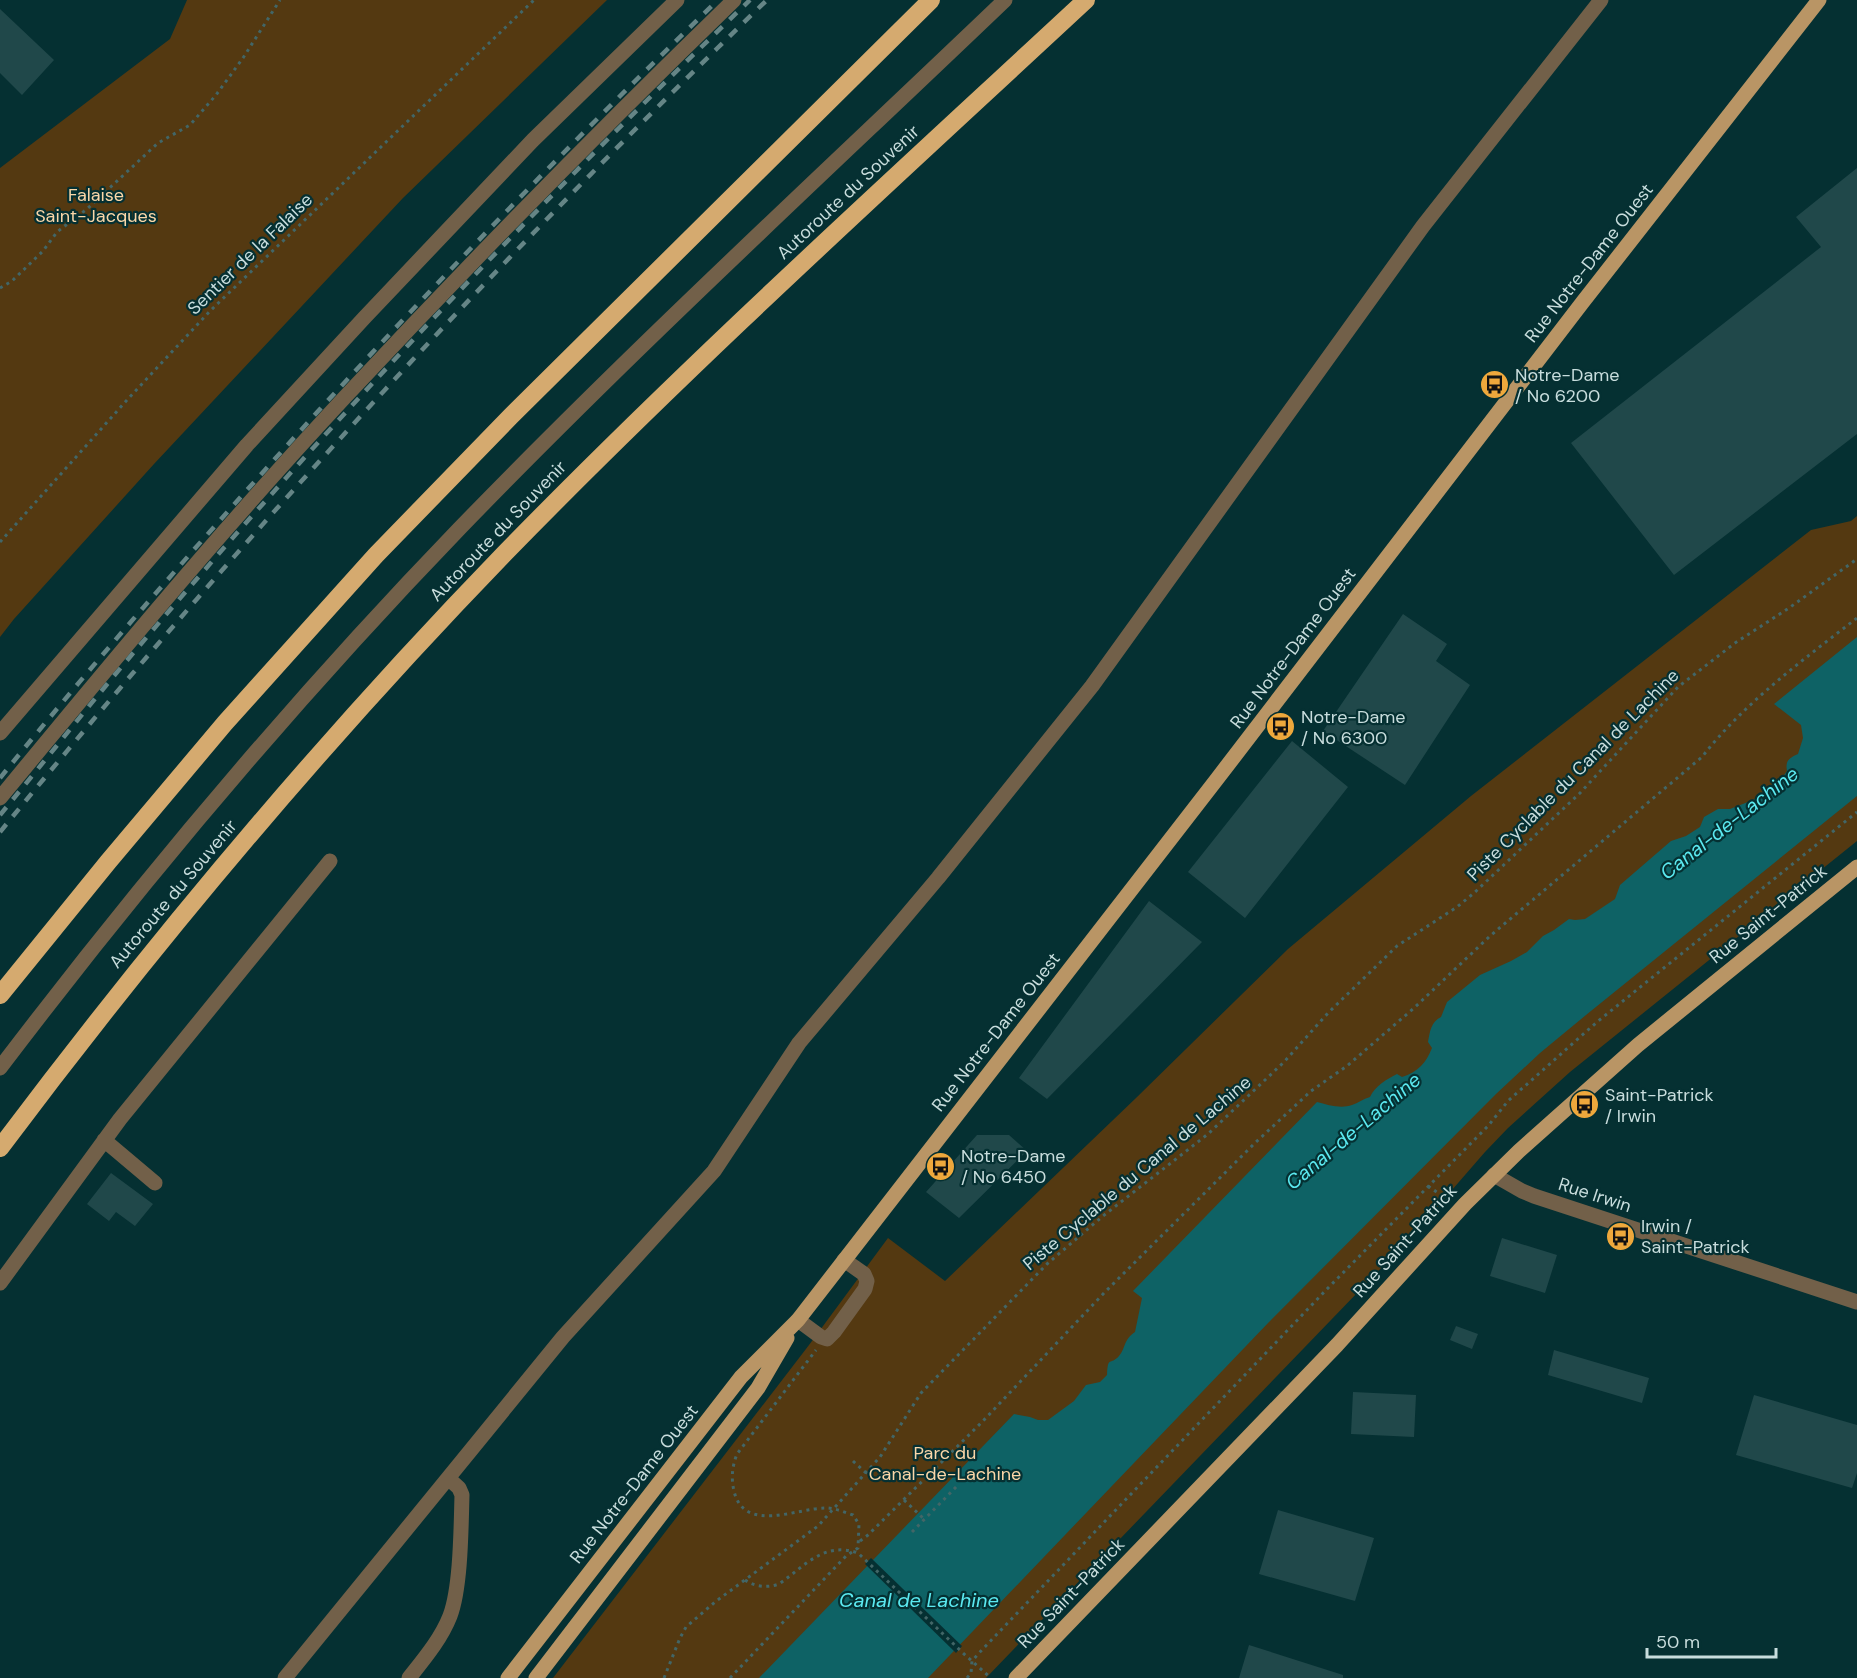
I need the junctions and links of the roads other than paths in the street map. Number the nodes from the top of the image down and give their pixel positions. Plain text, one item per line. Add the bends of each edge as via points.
1 (677, 0) edge
2 (734, 0) edge
3 (931, 0) edge
4 (1005, 0) edge
5 (1086, 0) edge
6 (1601, 0) edge
7 (1819, 0) edge
8 (0, 733) edge
9 (0, 798) edge
10 (330, 861) dead end
11 (1857, 867) edge
12 (0, 995) edge
13 (0, 1068) edge
14 (104, 1140) junction
15 (0, 1148) edge
16 (1494, 1175) junction
17 (155, 1183) dead end
18 (844, 1260) junction
19 (0, 1283) edge
20 (1857, 1302) edge
21 (798, 1320) junction
22 (448, 1478) junction
23 (285, 1678) edge
24 (409, 1678) edge
25 (508, 1678) edge
26 (536, 1678) edge
27 (1016, 1678) edge

1 - 8 street via 388,291 240,454
2 - 9 street via 584,148 344,399 127,644
3 - 12 highway via 376,555 225,723
4 - 13 street via 609,379 457,531 244,767
5 - 15 highway, Autoroute du Souvenir via 710,350 467,592 244,840 110,1004
6 - 22 street via 1423,226 1092,686 799,1043 714,1171 562,1337
7 - 18 main road, Rue Notre-Dame Ouest
10 - 14 street
11 - 16 main road, Rue Saint-Patrick via 1612,1066
14 - 17 street
14 - 19 street
16 - 20 street, Rue Irwin via 1534,1196
16 - 27 main road, Rue Saint-Patrick via 1337,1345
18 - 21 main road, Rue Notre-Dame Ouest
18 - 21 street via 864,1274 867,1281 834,1332 827,1339 820,1338
21 - 25 main road, Rue Notre-Dame Ouest via 741,1377
21 - 26 main road, Rue Notre-Dame Ouest via 758,1388
22 - 23 street
22 - 24 street via 462,1495 454,1599 432,1648

